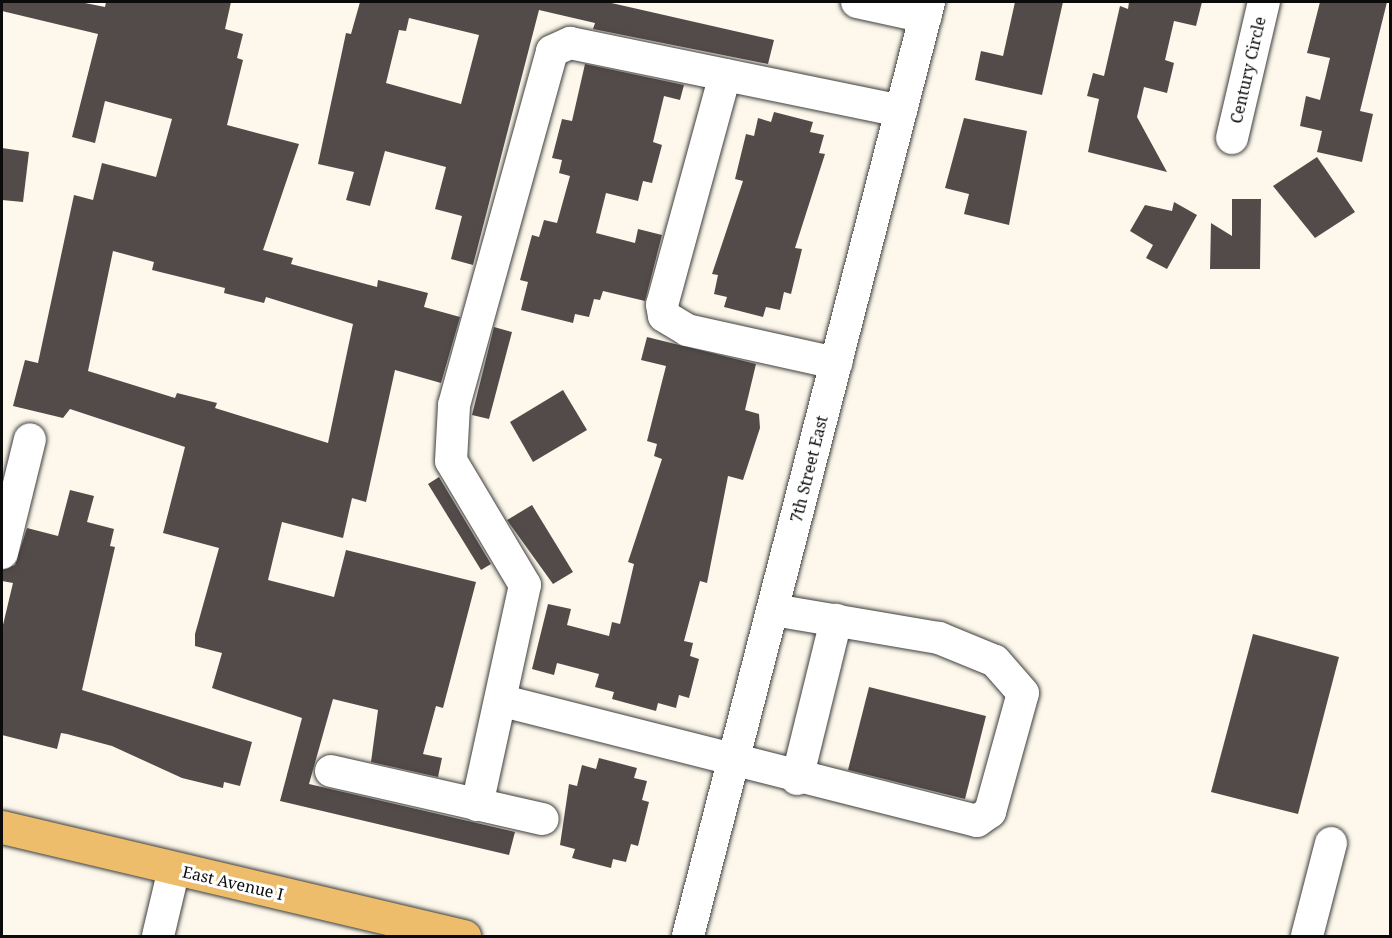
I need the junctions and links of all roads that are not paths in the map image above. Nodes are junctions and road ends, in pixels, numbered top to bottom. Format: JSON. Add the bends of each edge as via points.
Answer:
{"nodes":[{"id":1,"x":857,"y":2,"type":"edge"},
{"id":2,"x":1264,"y":2,"type":"edge"},
{"id":3,"x":928,"y":9,"type":"edge"},
{"id":4,"x":725,"y":75,"type":"junction"},
{"id":5,"x":902,"y":111,"type":"junction"},
{"id":6,"x":1232,"y":138,"type":"dead end"},
{"id":7,"x":836,"y":363,"type":"junction"},
{"id":8,"x":30,"y":439,"type":"dead end"},
{"id":9,"x":2,"y":554,"type":"edge"},
{"id":10,"x":772,"y":610,"type":"junction"},
{"id":11,"x":836,"y":621,"type":"junction"},
{"id":12,"x":503,"y":700,"type":"junction"},
{"id":13,"x":734,"y":758,"type":"junction"},
{"id":14,"x":331,"y":771,"type":"dead end"},
{"id":15,"x":797,"y":779,"type":"junction"},
{"id":16,"x":477,"y":805,"type":"junction"},
{"id":17,"x":543,"y":819,"type":"dead end"},
{"id":18,"x":2,"y":827,"type":"edge"},
{"id":19,"x":1331,"y":843,"type":"dead end"},
{"id":20,"x":174,"y":869,"type":"junction"},
{"id":21,"x":158,"y":936,"type":"edge"},
{"id":22,"x":464,"y":936,"type":"edge"},
{"id":23,"x":688,"y":936,"type":"edge"},
{"id":24,"x":1307,"y":936,"type":"edge"}],
"edges":[{"from":1,"to":3,"type":"street"},
{"from":2,"to":6,"type":"street","name":"Century Circle"},
{"from":3,"to":5,"type":"street","name":"7th Street East"},
{"from":4,"to":5,"type":"street"},
{"from":4,"to":7,"type":"street","via":[[662,305],[664,316],[687,330]]},
{"from":4,"to":12,"type":"street","via":[[570,43],[552,51],[454,405],[451,435],[451,461],[525,585]]},
{"from":5,"to":7,"type":"street","name":"7th Street East"},
{"from":7,"to":10,"type":"street","name":"7th Street East"},
{"from":8,"to":9,"type":"street"},
{"from":10,"to":11,"type":"street"},
{"from":10,"to":13,"type":"street","name":"7th Street East"},
{"from":11,"to":15,"type":"street"},
{"from":11,"to":15,"type":"street","via":[[939,638],[995,661],[1023,693],[990,812],[977,821]]},
{"from":12,"to":13,"type":"street"},
{"from":12,"to":16,"type":"street"},
{"from":13,"to":15,"type":"street"},
{"from":13,"to":23,"type":"street","name":"7th Street East"},
{"from":14,"to":16,"type":"street"},
{"from":16,"to":17,"type":"street"},
{"from":18,"to":20,"type":"main road","name":"East Avenue I"},
{"from":19,"to":24,"type":"street"},
{"from":20,"to":21,"type":"street"},
{"from":20,"to":22,"type":"main road","name":"East Avenue I"}]}
